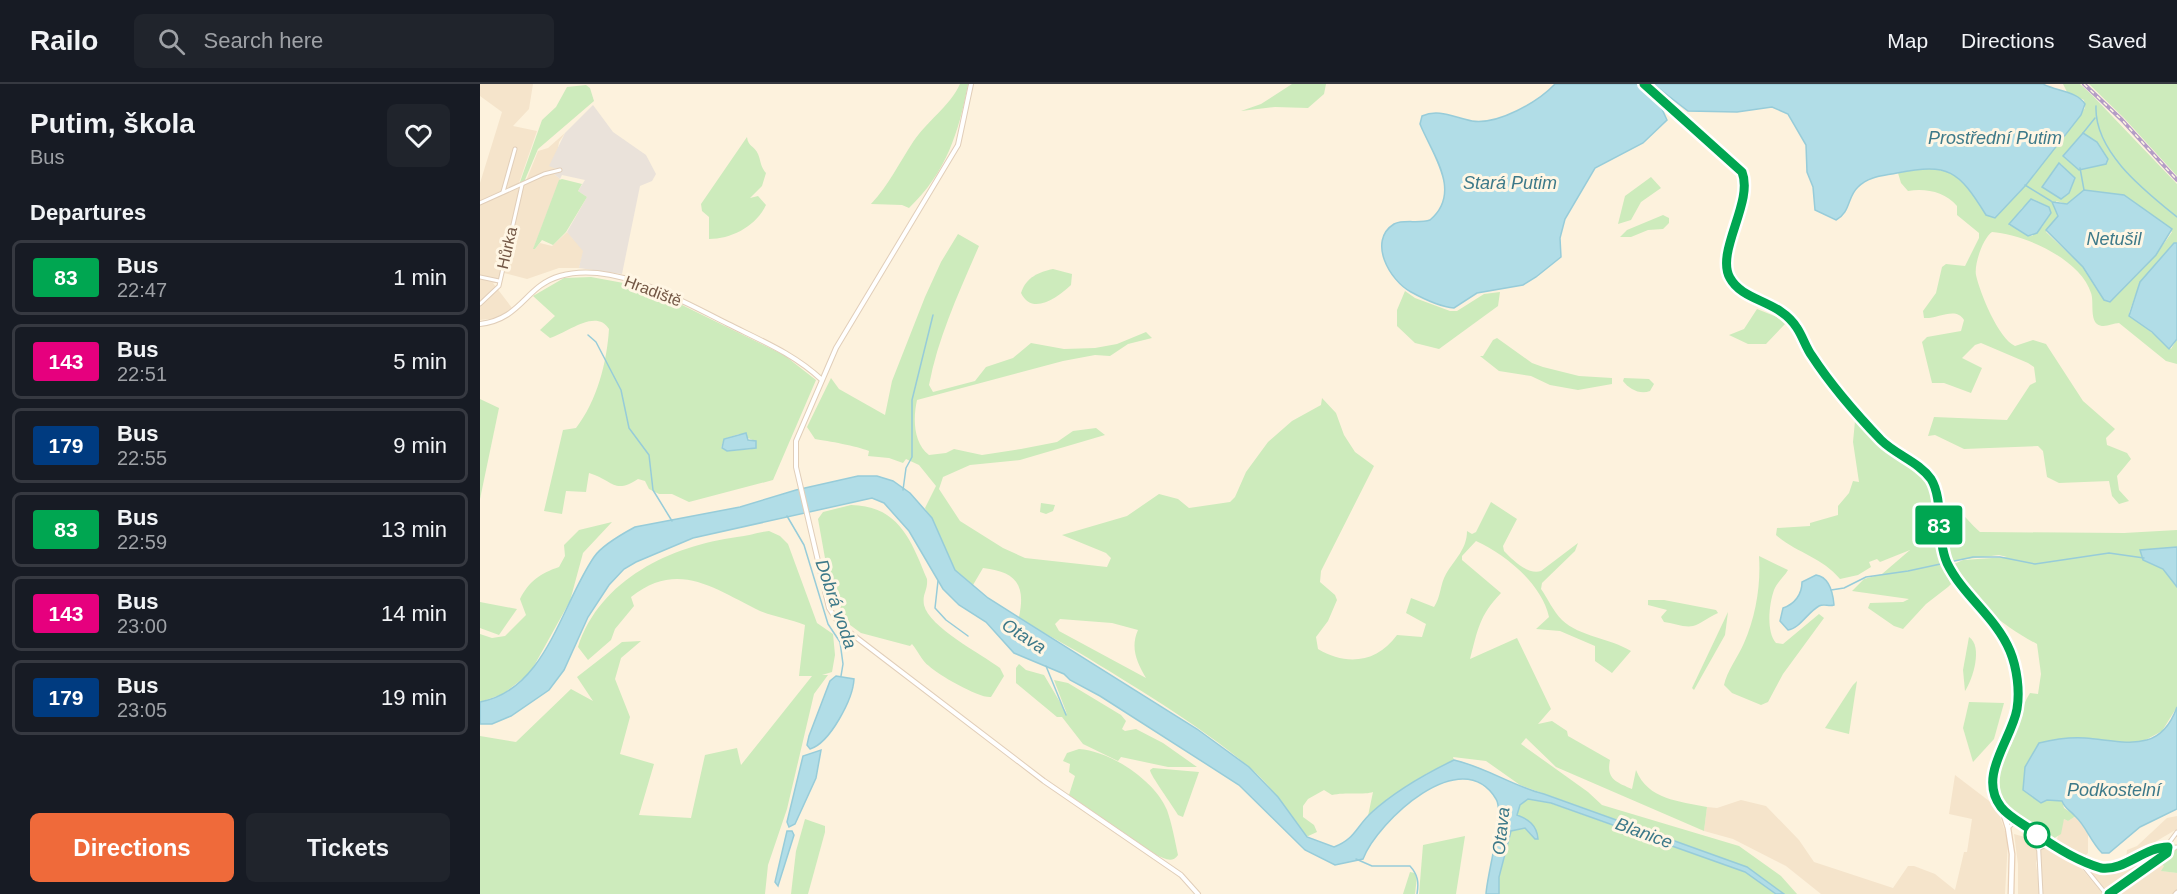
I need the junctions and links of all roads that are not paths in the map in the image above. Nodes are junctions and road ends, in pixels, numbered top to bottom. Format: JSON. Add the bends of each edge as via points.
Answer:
{"nodes":[{"id":1,"x":971,"y":84,"type":"edge"},
{"id":2,"x":1644,"y":84,"type":"edge"},
{"id":3,"x":515,"y":149,"type":"dead end"},
{"id":4,"x":560,"y":170,"type":"dead end"},
{"id":5,"x":522,"y":185,"type":"junction"},
{"id":6,"x":503,"y":192,"type":"junction"},
{"id":7,"x":480,"y":203,"type":"edge"},
{"id":8,"x":480,"y":277,"type":"edge"},
{"id":9,"x":499,"y":281,"type":"junction"},
{"id":10,"x":480,"y":304,"type":"edge"},
{"id":11,"x":480,"y":324,"type":"edge"},
{"id":12,"x":822,"y":380,"type":"junction"},
{"id":13,"x":2001,"y":807,"type":"junction"},
{"id":14,"x":2017,"y":820,"type":"junction"},
{"id":15,"x":2008,"y":828,"type":"junction"},
{"id":16,"x":2177,"y":832,"type":"edge"},
{"id":17,"x":2038,"y":836,"type":"junction"},
{"id":18,"x":2050,"y":843,"type":"junction"},
{"id":19,"x":2167,"y":847,"type":"junction"},
{"id":20,"x":2177,"y":847,"type":"edge"},
{"id":21,"x":2038,"y":849,"type":"junction"},
{"id":22,"x":2167,"y":853,"type":"junction"},
{"id":23,"x":2076,"y":857,"type":"junction"},
{"id":24,"x":1198,"y":894,"type":"edge"},
{"id":25,"x":2011,"y":894,"type":"edge"},
{"id":26,"x":2041,"y":894,"type":"edge"},
{"id":27,"x":2108,"y":894,"type":"edge"}],
"edges":[{"from":1,"to":12,"type":"street","via":[[958,145],[853,320]]},
{"from":2,"to":13,"type":"main road","via":[[1742,172],[1744,193],[1727,266],[1730,278],[1740,290],[1769,302],[1785,314],[1798,328],[1813,358],[1880,438],[1934,484],[1947,563],[1961,587],[1999,630],[2016,672],[2017,710],[1994,767],[1995,793]]},
{"from":3,"to":6,"type":"street"},
{"from":4,"to":5,"type":"street"},
{"from":5,"to":6,"type":"street"},
{"from":5,"to":9,"type":"street","name":"Hůrka"},
{"from":6,"to":7,"type":"street"},
{"from":8,"to":9,"type":"street"},
{"from":9,"to":10,"type":"street","name":"Hůrka","via":[[498,289]]},
{"from":11,"to":12,"type":"street","name":"Hradiště","via":[[504,319],[541,285],[560,276],[613,276],[659,290],[786,352]]},
{"from":12,"to":24,"type":"street","via":[[794,446],[829,608],[840,625],[1044,781],[1180,875]]},
{"from":13,"to":14,"type":"street"},
{"from":13,"to":15,"type":"main road"},
{"from":14,"to":15,"type":"street"},
{"from":14,"to":17,"type":"street"},
{"from":15,"to":25,"type":"main road","via":[[2013,854]]},
{"from":16,"to":19,"type":"street"},
{"from":17,"to":18,"type":"street"},
{"from":17,"to":21,"type":"street"},
{"from":18,"to":21,"type":"street"},
{"from":18,"to":23,"type":"street"},
{"from":19,"to":20,"type":"street"},
{"from":19,"to":22,"type":"street"},
{"from":19,"to":23,"type":"street","via":[[2108,868]]},
{"from":20,"to":22,"type":"street"},
{"from":21,"to":26,"type":"street"},
{"from":22,"to":27,"type":"street"},
{"from":23,"to":27,"type":"street"}]}
